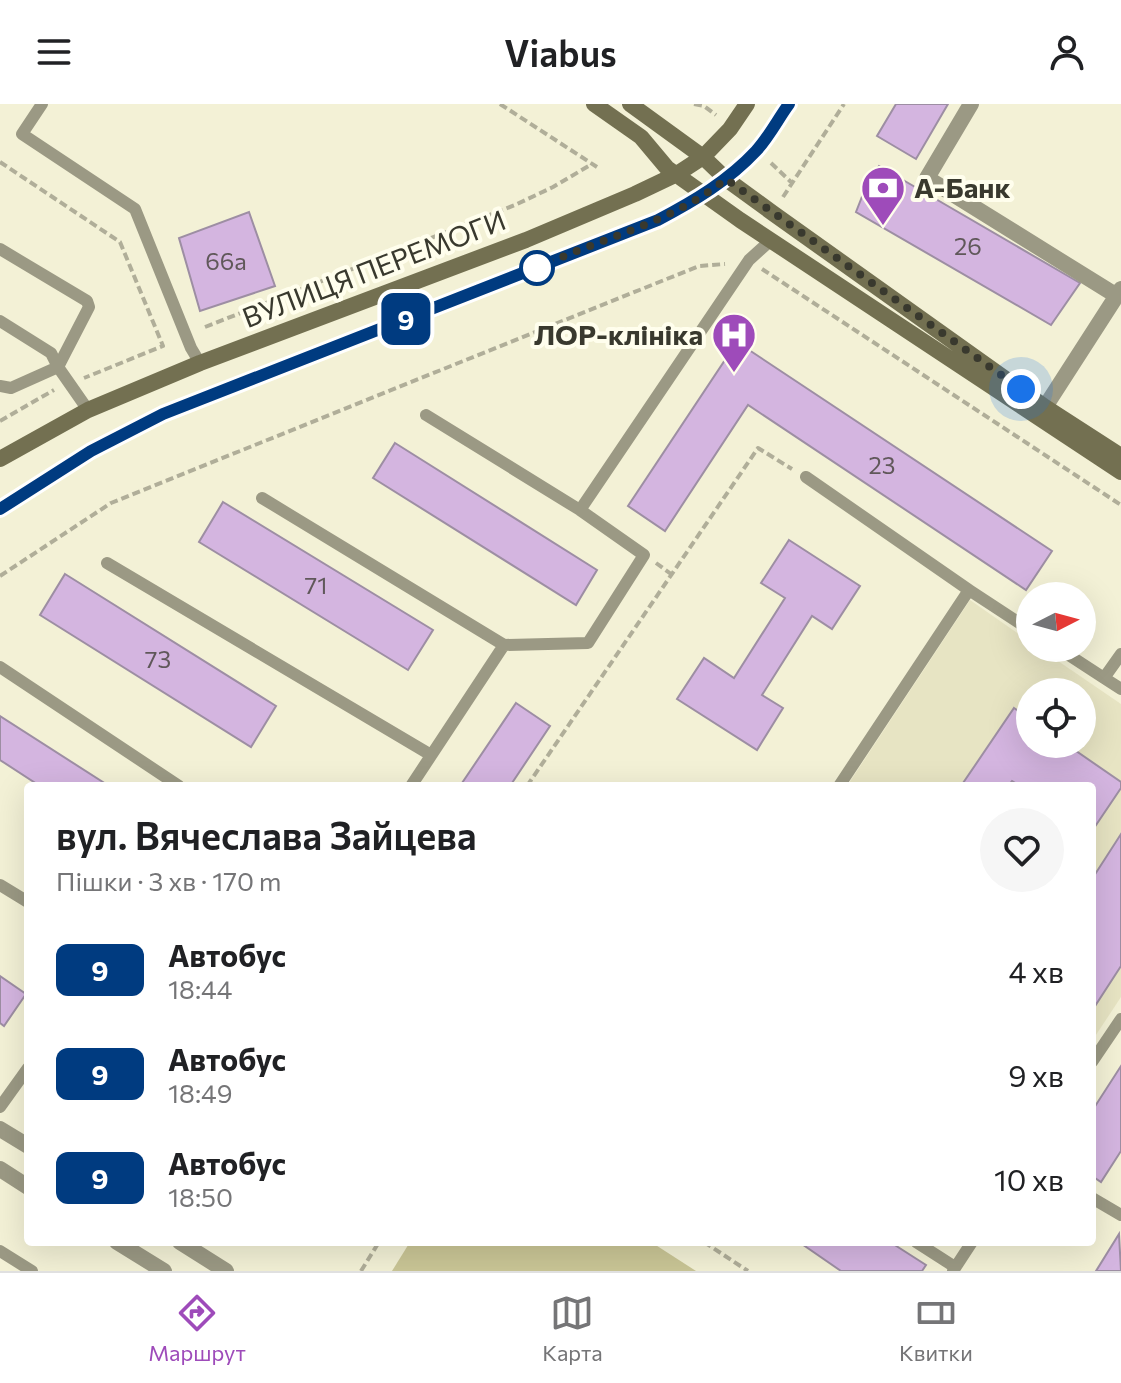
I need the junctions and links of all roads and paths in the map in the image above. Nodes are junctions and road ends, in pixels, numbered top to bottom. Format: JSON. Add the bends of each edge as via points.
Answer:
{"nodes":[{"id":1,"x":42,"y":104,"type":"edge"},
{"id":2,"x":500,"y":104,"type":"edge"},
{"id":3,"x":594,"y":104,"type":"edge"},
{"id":4,"x":630,"y":104,"type":"edge"},
{"id":5,"x":694,"y":104,"type":"edge"},
{"id":6,"x":705,"y":104,"type":"edge"},
{"id":7,"x":747,"y":104,"type":"edge"},
{"id":8,"x":789,"y":104,"type":"edge"},
{"id":9,"x":844,"y":104,"type":"edge"},
{"id":10,"x":971,"y":104,"type":"edge"},
{"id":11,"x":703,"y":157,"type":"junction"},
{"id":12,"x":0,"y":162,"type":"edge"},
{"id":13,"x":677,"y":174,"type":"junction"},
{"id":14,"x":726,"y":179,"type":"junction"},
{"id":15,"x":792,"y":183,"type":"dead end"},
{"id":16,"x":706,"y":195,"type":"junction"},
{"id":17,"x":770,"y":241,"type":"junction"},
{"id":18,"x":0,"y":249,"type":"edge"},
{"id":19,"x":749,"y":260,"type":"junction"},
{"id":20,"x":1119,"y":293,"type":"edge"},
{"id":21,"x":0,"y":321,"type":"edge"},
{"id":22,"x":205,"y":327,"type":"dead end"},
{"id":23,"x":200,"y":363,"type":"junction"},
{"id":24,"x":58,"y":367,"type":"junction"},
{"id":25,"x":69,"y":384,"type":"junction"},
{"id":26,"x":0,"y":386,"type":"edge"},
{"id":27,"x":1045,"y":407,"type":"junction"},
{"id":28,"x":88,"y":410,"type":"junction"},
{"id":29,"x":426,"y":415,"type":"dead end"},
{"id":30,"x":0,"y":421,"type":"edge"},
{"id":31,"x":1121,"y":456,"type":"edge"},
{"id":32,"x":0,"y":459,"type":"edge"},
{"id":33,"x":1121,"y":472,"type":"edge"},
{"id":34,"x":806,"y":477,"type":"joint"},
{"id":35,"x":262,"y":498,"type":"dead end"},
{"id":36,"x":1121,"y":505,"type":"edge"},
{"id":37,"x":0,"y":509,"type":"edge"},
{"id":38,"x":580,"y":510,"type":"junction"},
{"id":39,"x":107,"y":563,"type":"dead end"},
{"id":40,"x":0,"y":576,"type":"edge"},
{"id":41,"x":969,"y":590,"type":"junction"},
{"id":42,"x":1016,"y":621,"type":"edge"},
{"id":43,"x":504,"y":645,"type":"junction"},
{"id":44,"x":1121,"y":654,"type":"edge"},
{"id":45,"x":1079,"y":662,"type":"edge"},
{"id":46,"x":0,"y":667,"type":"edge"},
{"id":47,"x":1104,"y":678,"type":"junction"},
{"id":48,"x":1121,"y":689,"type":"edge"},
{"id":49,"x":431,"y":755,"type":"junction"},
{"id":50,"x":173,"y":782,"type":"edge"},
{"id":51,"x":414,"y":782,"type":"edge"},
{"id":52,"x":530,"y":782,"type":"edge"},
{"id":53,"x":842,"y":782,"type":"edge"},
{"id":54,"x":0,"y":885,"type":"edge"},
{"id":55,"x":24,"y":900,"type":"edge"},
{"id":56,"x":1121,"y":1019,"type":"edge"},
{"id":57,"x":1096,"y":1056,"type":"edge"},
{"id":58,"x":24,"y":1074,"type":"edge"},
{"id":59,"x":0,"y":1107,"type":"edge"},
{"id":60,"x":0,"y":1129,"type":"edge"},
{"id":61,"x":24,"y":1144,"type":"edge"},
{"id":62,"x":0,"y":1169,"type":"edge"},
{"id":63,"x":24,"y":1184,"type":"edge"},
{"id":64,"x":1096,"y":1200,"type":"edge"},
{"id":65,"x":1121,"y":1215,"type":"edge"},
{"id":66,"x":123,"y":1246,"type":"edge"},
{"id":67,"x":186,"y":1246,"type":"edge"},
{"id":68,"x":377,"y":1246,"type":"edge"},
{"id":69,"x":710,"y":1246,"type":"edge"},
{"id":70,"x":922,"y":1246,"type":"edge"},
{"id":71,"x":969,"y":1246,"type":"edge"},
{"id":72,"x":0,"y":1251,"type":"edge"},
{"id":73,"x":954,"y":1269,"type":"edge"},
{"id":74,"x":32,"y":1271,"type":"edge"},
{"id":75,"x":164,"y":1271,"type":"edge"},
{"id":76,"x":226,"y":1271,"type":"edge"},
{"id":77,"x":361,"y":1271,"type":"edge"},
{"id":78,"x":748,"y":1271,"type":"edge"}],
"edges":[{"from":1,"to":23,"type":"lane","via":[[22,134],[135,209]]},
{"from":2,"to":22,"type":"path","via":[[594,166],[515,205]]},
{"from":3,"to":13,"type":"main road","via":[[641,137]]},
{"from":4,"to":11,"type":"main road"},
{"from":5,"to":6,"type":"path"},
{"from":7,"to":11,"type":"main road","name":"ВУЛИЦЯ ПЕРЕМОГИ"},
{"from":8,"to":14,"type":"main road","name":"ВУЛИЦЯ ПЕРЕМОГИ","via":[[757,149]]},
{"from":9,"to":15,"type":"path"},
{"from":10,"to":20,"type":"street","via":[[927,178]]},
{"from":11,"to":13,"type":"main road","name":"ВУЛИЦЯ ПЕРЕМОГИ"},
{"from":11,"to":14,"type":"main road"},
{"from":12,"to":25,"type":"path","via":[[120,242],[163,346]]},
{"from":13,"to":16,"type":"main road"},
{"from":13,"to":23,"type":"main road","name":"ВУЛИЦЯ ПЕРЕМОГИ","via":[[526,240]]},
{"from":14,"to":16,"type":"main road","name":"ВУЛИЦЯ ПЕРЕМОГИ"},
{"from":14,"to":27,"type":"main road"},
{"from":16,"to":17,"type":"main road"},
{"from":16,"to":37,"type":"main road","name":"ВУЛИЦЯ ПЕРЕМОГИ","via":[[658,220],[163,414],[91,451]]},
{"from":17,"to":19,"type":"lane"},
{"from":17,"to":33,"type":"main road"},
{"from":18,"to":24,"type":"lane","via":[[87,301],[89,307]]},
{"from":19,"to":36,"type":"path"},
{"from":19,"to":38,"type":"lane"},
{"from":19,"to":40,"type":"path","via":[[699,266],[111,503]]},
{"from":20,"to":27,"type":"street"},
{"from":21,"to":24,"type":"lane","via":[[51,353]]},
{"from":23,"to":28,"type":"main road","name":"ВУЛИЦЯ ПЕРЕМОГИ"},
{"from":24,"to":25,"type":"lane"},
{"from":24,"to":26,"type":"lane","via":[[11,388]]},
{"from":25,"to":28,"type":"lane"},
{"from":25,"to":30,"type":"path"},
{"from":27,"to":31,"type":"main road"},
{"from":28,"to":32,"type":"main road","name":"ВУЛИЦЯ ПЕРЕМОГИ"},
{"from":29,"to":38,"type":"lane"},
{"from":34,"to":41,"type":"lane"},
{"from":34,"to":52,"type":"path","via":[[758,448]]},
{"from":35,"to":43,"type":"lane"},
{"from":38,"to":43,"type":"lane","via":[[644,555],[588,643]]},
{"from":39,"to":49,"type":"lane"},
{"from":41,"to":42,"type":"lane"},
{"from":41,"to":53,"type":"lane"},
{"from":43,"to":49,"type":"lane"},
{"from":44,"to":47,"type":"lane"},
{"from":45,"to":47,"type":"lane"},
{"from":46,"to":50,"type":"lane"},
{"from":47,"to":48,"type":"lane"},
{"from":49,"to":51,"type":"lane"},
{"from":54,"to":55,"type":"lane"},
{"from":56,"to":57,"type":"lane"},
{"from":58,"to":59,"type":"lane"},
{"from":60,"to":61,"type":"street"},
{"from":62,"to":63,"type":"street"},
{"from":64,"to":65,"type":"lane"},
{"from":66,"to":75,"type":"street"},
{"from":67,"to":76,"type":"street"},
{"from":68,"to":77,"type":"path"},
{"from":69,"to":78,"type":"path"},
{"from":70,"to":73,"type":"lane"},
{"from":71,"to":73,"type":"lane"},
{"from":72,"to":74,"type":"lane"}]}
